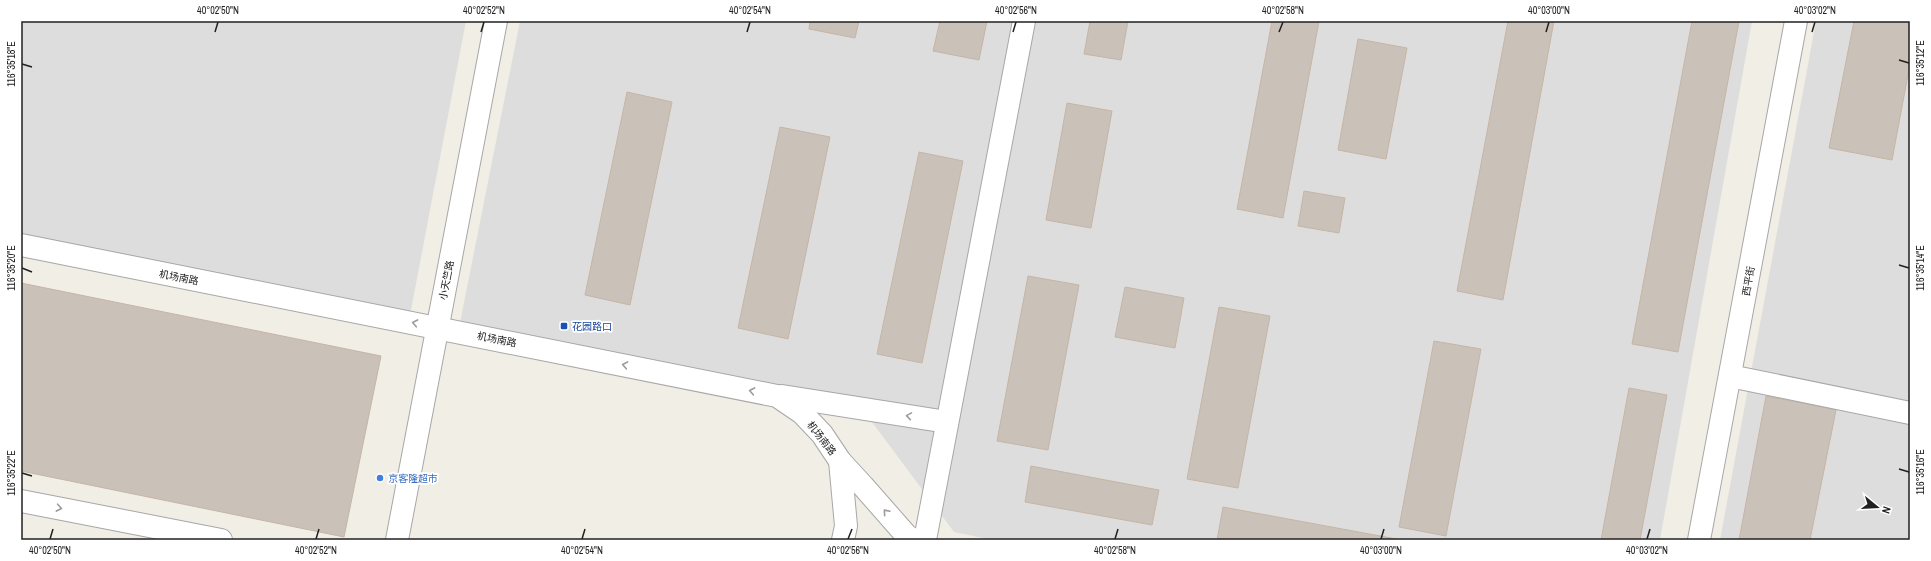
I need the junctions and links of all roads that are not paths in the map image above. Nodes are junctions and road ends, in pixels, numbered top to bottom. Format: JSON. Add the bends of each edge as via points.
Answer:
{"nodes":[{"id":1,"x":496,"y":21,"type":"edge"},
{"id":2,"x":1024,"y":21,"type":"edge"},
{"id":3,"x":1796,"y":21,"type":"edge"},
{"id":4,"x":21,"y":246,"type":"edge"},
{"id":5,"x":437,"y":327,"type":"junction"},
{"id":6,"x":1730,"y":376,"type":"junction"},
{"id":7,"x":777,"y":396,"type":"junction"},
{"id":8,"x":1910,"y":413,"type":"edge"},
{"id":9,"x":947,"y":422,"type":"junction"},
{"id":10,"x":840,"y":461,"type":"junction"},
{"id":11,"x":21,"y":501,"type":"edge"},
{"id":12,"x":221,"y":540,"type":"edge"},
{"id":13,"x":397,"y":540,"type":"edge"},
{"id":14,"x":843,"y":540,"type":"edge"},
{"id":15,"x":913,"y":540,"type":"edge"},
{"id":16,"x":925,"y":540,"type":"edge"},
{"id":17,"x":1699,"y":540,"type":"edge"}],
"edges":[{"from":1,"to":5,"type":"street","name":"小天竺路"},
{"from":2,"to":9,"type":"street"},
{"from":3,"to":6,"type":"street","name":"西平街"},
{"from":5,"to":4,"type":"street","name":"机场南路","one_way":true},
{"from":7,"to":5,"type":"street","name":"机场南路","one_way":true},
{"from":5,"to":13,"type":"street","name":"小天竺路"},
{"from":6,"to":8,"type":"street"},
{"from":6,"to":17,"type":"street","name":"西平街"},
{"from":9,"to":7,"type":"street","one_way":true},
{"from":7,"to":10,"type":"street","name":"机场南路","via":[[802,413],[822,434]]},
{"from":9,"to":16,"type":"street"},
{"from":10,"to":14,"type":"street","via":[[846,526]]},
{"from":15,"to":10,"type":"street","name":"机场南路","one_way":true},
{"from":11,"to":12,"type":"street","one_way":true}]}
